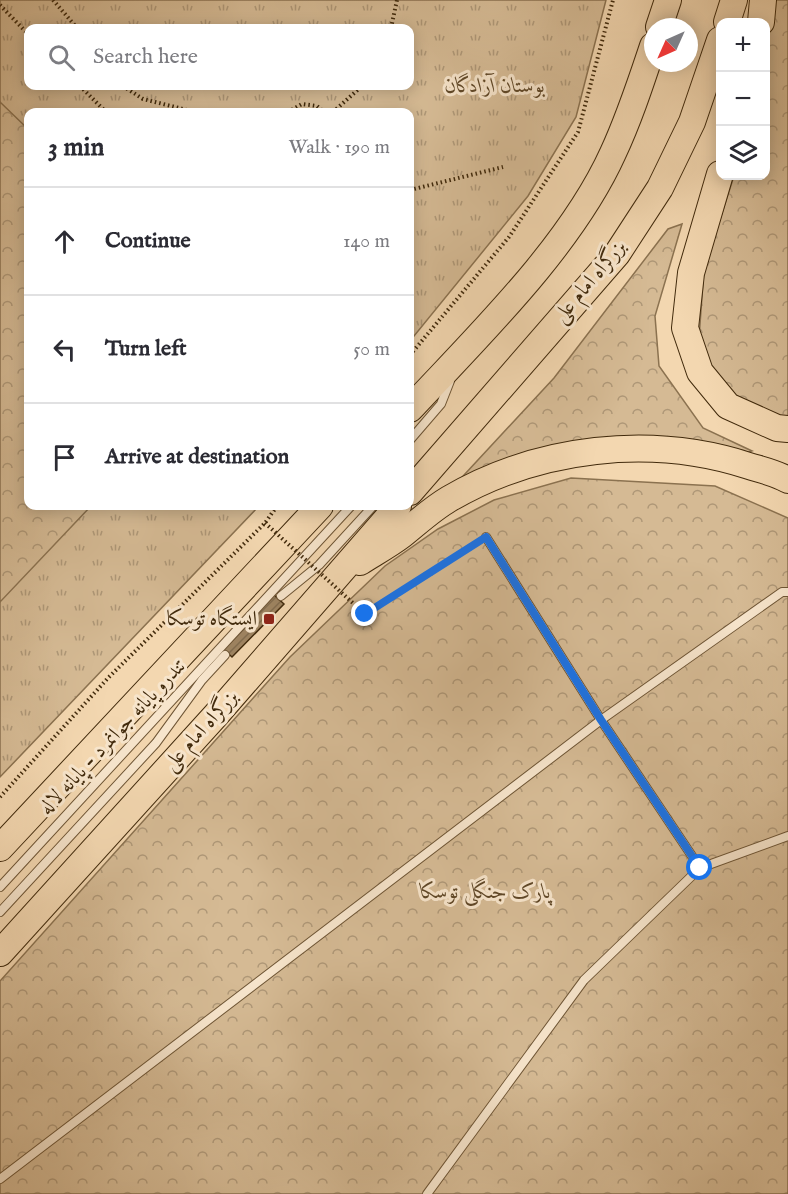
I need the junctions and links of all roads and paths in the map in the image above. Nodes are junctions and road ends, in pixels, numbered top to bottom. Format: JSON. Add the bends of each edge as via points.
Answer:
{"nodes":[{"id":1,"x":53,"y":0,"type":"edge"},
{"id":2,"x":397,"y":0,"type":"edge"},
{"id":3,"x":613,"y":0,"type":"edge"},
{"id":4,"x":668,"y":0,"type":"edge"},
{"id":5,"x":734,"y":0,"type":"edge"},
{"id":6,"x":763,"y":0,"type":"edge"},
{"id":7,"x":0,"y":5,"type":"edge"},
{"id":8,"x":662,"y":18,"type":"edge"},
{"id":9,"x":728,"y":18,"type":"edge"},
{"id":10,"x":761,"y":18,"type":"edge"},
{"id":11,"x":74,"y":24,"type":"edge"},
{"id":12,"x":392,"y":24,"type":"edge"},
{"id":13,"x":24,"y":30,"type":"edge"},
{"id":14,"x":716,"y":51,"type":"edge"},
{"id":15,"x":644,"y":70,"type":"edge"},
{"id":16,"x":84,"y":90,"type":"edge"},
{"id":17,"x":129,"y":90,"type":"edge"},
{"id":18,"x":358,"y":90,"type":"edge"},
{"id":19,"x":102,"y":108,"type":"edge"},
{"id":20,"x":179,"y":108,"type":"edge"},
{"id":21,"x":293,"y":108,"type":"edge"},
{"id":22,"x":317,"y":108,"type":"edge"},
{"id":23,"x":337,"y":108,"type":"edge"},
{"id":24,"x":503,"y":167,"type":"dead end"},
{"id":25,"x":718,"y":180,"type":"edge"},
{"id":26,"x":414,"y":189,"type":"edge"},
{"id":27,"x":414,"y":350,"type":"edge"},
{"id":28,"x":458,"y":357,"type":"junction"},
{"id":29,"x":414,"y":405,"type":"edge"},
{"id":30,"x":788,"y":429,"type":"edge"},
{"id":31,"x":414,"y":435,"type":"edge"},
{"id":32,"x":788,"y":480,"type":"edge"},
{"id":33,"x":414,"y":485,"type":"edge"},
{"id":34,"x":275,"y":510,"type":"edge"},
{"id":35,"x":316,"y":510,"type":"edge"},
{"id":36,"x":347,"y":510,"type":"edge"},
{"id":37,"x":369,"y":510,"type":"edge"},
{"id":38,"x":394,"y":510,"type":"edge"},
{"id":39,"x":265,"y":523,"type":"junction"},
{"id":40,"x":486,"y":537,"type":"joint"},
{"id":41,"x":334,"y":579,"type":"junction"},
{"id":42,"x":788,"y":592,"type":"edge"},
{"id":43,"x":281,"y":596,"type":"dead end"},
{"id":44,"x":225,"y":655,"type":"dead end"},
{"id":45,"x":601,"y":720,"type":"junction"},
{"id":46,"x":0,"y":797,"type":"edge"},
{"id":47,"x":788,"y":836,"type":"edge"},
{"id":48,"x":0,"y":848,"type":"edge"},
{"id":49,"x":700,"y":868,"type":"junction"},
{"id":50,"x":0,"y":888,"type":"edge"},
{"id":51,"x":0,"y":912,"type":"edge"},
{"id":52,"x":0,"y":953,"type":"edge"},
{"id":53,"x":0,"y":1179,"type":"edge"},
{"id":54,"x":427,"y":1194,"type":"edge"}],
"edges":[{"from":1,"to":11,"type":"path"},
{"from":2,"to":12,"type":"path"},
{"from":3,"to":27,"type":"path","via":[[578,132],[509,237]]},
{"from":4,"to":8,"type":"highway"},
{"from":5,"to":9,"type":"highway"},
{"from":6,"to":10,"type":"highway"},
{"from":7,"to":13,"type":"path"},
{"from":14,"to":33,"type":"highway","name":"بزرگراه امام علی","via":[[688,131],[660,188],[617,254],[426,464]]},
{"from":15,"to":28,"type":"highway","via":[[613,154],[584,204],[554,247]]},
{"from":16,"to":19,"type":"path"},
{"from":17,"to":20,"type":"path","via":[[143,99]]},
{"from":18,"to":23,"type":"path"},
{"from":21,"to":22,"type":"path","via":[[310,104]]},
{"from":24,"to":26,"type":"path"},
{"from":25,"to":30,"type":"highway","via":[[691,273],[685,328],[700,372],[728,406],[777,428]]},
{"from":28,"to":29,"type":"highway"},
{"from":28,"to":31,"type":"lane","via":[[441,404]]},
{"from":32,"to":41,"type":"highway","via":[[735,461],[687,450],[637,448],[538,461],[494,476],[448,500]]},
{"from":34,"to":39,"type":"path"},
{"from":35,"to":48,"type":"highway"},
{"from":36,"to":50,"type":"lane","name":"تندرو پایانه جوانمرد - پایانه لاله"},
{"from":37,"to":43,"type":"lane","via":[[319,565]]},
{"from":38,"to":41,"type":"highway","name":"بزرگراه امام علی"},
{"from":39,"to":40,"type":"path","bridge":true,"via":[[365,614]]},
{"from":39,"to":46,"type":"path","via":[[108,678]]},
{"from":40,"to":45,"type":"lane"},
{"from":41,"to":52,"type":"highway","name":"بزرگراه امام علی"},
{"from":42,"to":45,"type":"lane","via":[[782,592]]},
{"from":44,"to":51,"type":"lane","via":[[156,743]]},
{"from":45,"to":49,"type":"lane"},
{"from":45,"to":53,"type":"lane"},
{"from":47,"to":49,"type":"lane"},
{"from":49,"to":54,"type":"lane","via":[[584,980]]}]}
